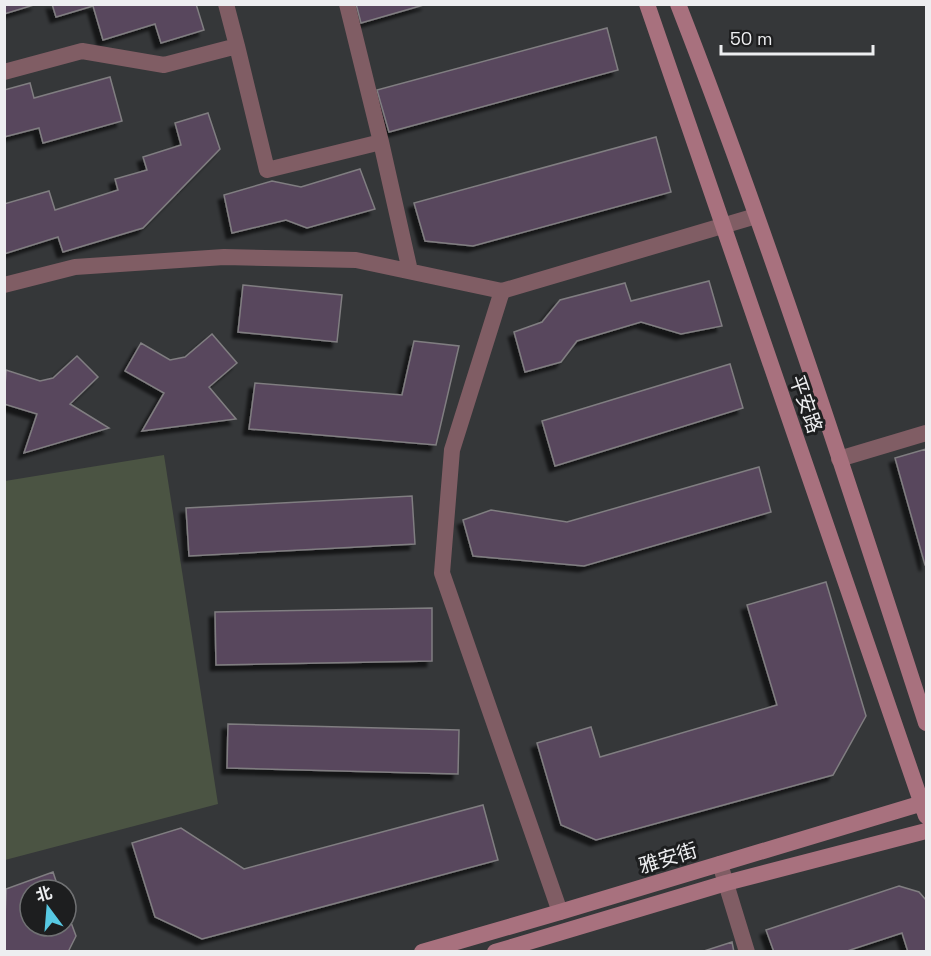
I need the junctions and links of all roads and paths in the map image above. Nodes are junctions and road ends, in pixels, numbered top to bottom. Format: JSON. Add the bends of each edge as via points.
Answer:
{"nodes":[{"id":1,"x":226,"y":4,"type":"edge"},
{"id":2,"x":347,"y":4,"type":"edge"},
{"id":3,"x":647,"y":4,"type":"edge"},
{"id":4,"x":678,"y":4,"type":"edge"},
{"id":5,"x":237,"y":46,"type":"junction"},
{"id":6,"x":4,"y":72,"type":"edge"},
{"id":7,"x":381,"y":142,"type":"junction"},
{"id":8,"x":756,"y":216,"type":"junction"},
{"id":9,"x":722,"y":226,"type":"junction"},
{"id":10,"x":410,"y":271,"type":"junction"},
{"id":11,"x":4,"y":285,"type":"edge"},
{"id":12,"x":502,"y":291,"type":"junction"},
{"id":13,"x":927,"y":433,"type":"edge"},
{"id":14,"x":839,"y":459,"type":"junction"},
{"id":15,"x":927,"y":723,"type":"edge"},
{"id":16,"x":925,"y":807,"type":"edge"},
{"id":17,"x":927,"y":831,"type":"edge"},
{"id":18,"x":720,"y":864,"type":"junction"},
{"id":19,"x":726,"y":883,"type":"junction"},
{"id":20,"x":560,"y":912,"type":"junction"},
{"id":21,"x":422,"y":951,"type":"edge"},
{"id":22,"x":495,"y":951,"type":"edge"},
{"id":23,"x":747,"y":951,"type":"edge"}],
"edges":[{"from":1,"to":5,"type":"street"},
{"from":2,"to":7,"type":"street"},
{"from":3,"to":9,"type":"main road","name":"平安路"},
{"from":4,"to":8,"type":"main road","name":"平安路"},
{"from":5,"to":6,"type":"street","via":[[164,65],[82,51]]},
{"from":5,"to":7,"type":"street","via":[[267,170]]},
{"from":7,"to":10,"type":"street"},
{"from":8,"to":9,"type":"street"},
{"from":8,"to":14,"type":"main road","name":"平安路"},
{"from":9,"to":12,"type":"street"},
{"from":9,"to":16,"type":"main road","name":"平安路"},
{"from":10,"to":11,"type":"street","via":[[356,260],[224,257],[75,267]]},
{"from":10,"to":12,"type":"street"},
{"from":12,"to":20,"type":"street","via":[[452,450],[442,573]]},
{"from":13,"to":14,"type":"street"},
{"from":14,"to":15,"type":"main road","name":"平安路"},
{"from":16,"to":18,"type":"main road","name":"雅安街"},
{"from":17,"to":19,"type":"main road","name":"雅安街"},
{"from":18,"to":19,"type":"street"},
{"from":18,"to":20,"type":"main road","name":"雅安街"},
{"from":19,"to":22,"type":"main road","name":"雅安街"},
{"from":19,"to":23,"type":"street"},
{"from":20,"to":21,"type":"main road","name":"雅安街"}]}
